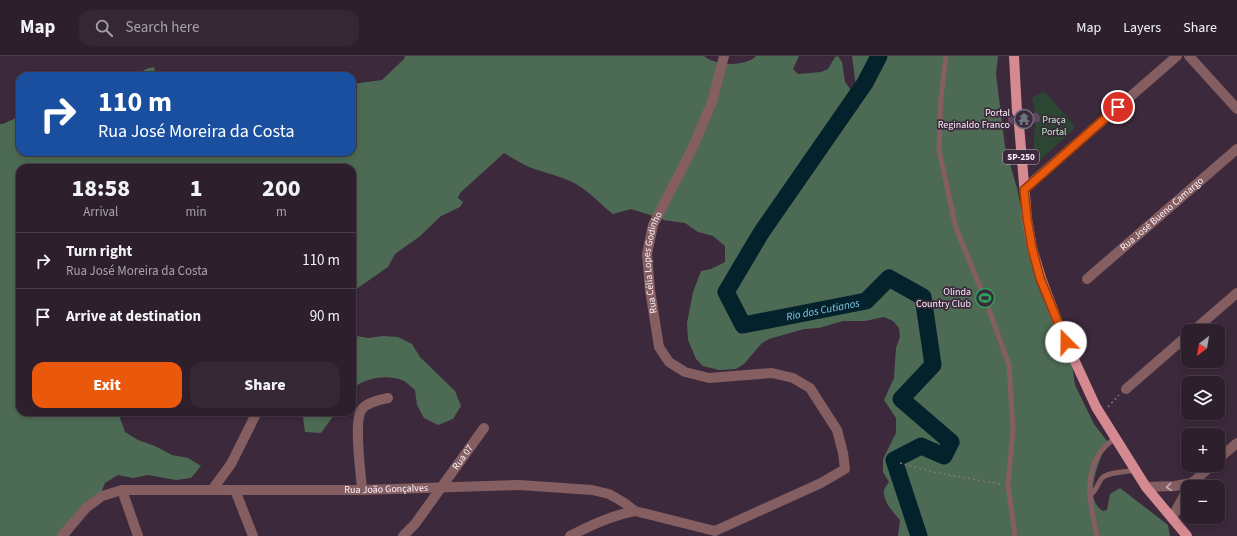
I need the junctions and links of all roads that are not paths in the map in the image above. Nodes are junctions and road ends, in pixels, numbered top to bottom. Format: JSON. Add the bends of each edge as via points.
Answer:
{"nodes":[{"id":1,"x":724,"y":56,"type":"edge"},
{"id":2,"x":946,"y":56,"type":"edge"},
{"id":3,"x":1014,"y":56,"type":"edge"},
{"id":4,"x":1177,"y":56,"type":"edge"},
{"id":5,"x":1189,"y":56,"type":"edge"},
{"id":6,"x":1237,"y":109,"type":"edge"},
{"id":7,"x":1018,"y":112,"type":"dead end"},
{"id":8,"x":1019,"y":125,"type":"dead end"},
{"id":9,"x":1237,"y":149,"type":"edge"},
{"id":10,"x":1024,"y":190,"type":"junction"},
{"id":11,"x":1087,"y":279,"type":"dead end"},
{"id":12,"x":1237,"y":293,"type":"edge"},
{"id":13,"x":1201,"y":324,"type":"edge"},
{"id":14,"x":1181,"y":341,"type":"edge"},
{"id":15,"x":1126,"y":389,"type":"road end"},
{"id":16,"x":388,"y":398,"type":"dead end"},
{"id":17,"x":255,"y":416,"type":"edge"},
{"id":18,"x":484,"y":428,"type":"dead end"},
{"id":19,"x":1116,"y":438,"type":"junction"},
{"id":20,"x":1237,"y":443,"type":"edge"},
{"id":21,"x":1225,"y":453,"type":"edge"},
{"id":22,"x":1136,"y":470,"type":"junction"},
{"id":23,"x":1204,"y":472,"type":"edge"},
{"id":24,"x":1196,"y":480,"type":"edge"},
{"id":25,"x":1181,"y":486,"type":"edge"},
{"id":26,"x":442,"y":487,"type":"junction"},
{"id":27,"x":1146,"y":487,"type":"junction"},
{"id":28,"x":122,"y":490,"type":"junction"},
{"id":29,"x":212,"y":490,"type":"junction"},
{"id":30,"x":235,"y":490,"type":"junction"},
{"id":31,"x":362,"y":490,"type":"junction"},
{"id":32,"x":1089,"y":496,"type":"junction"},
{"id":33,"x":1181,"y":501,"type":"edge"},
{"id":34,"x":635,"y":511,"type":"junction"},
{"id":35,"x":1172,"y":518,"type":"junction"},
{"id":36,"x":716,"y":533,"type":"edge"},
{"id":37,"x":62,"y":536,"type":"edge"},
{"id":38,"x":138,"y":536,"type":"edge"},
{"id":39,"x":253,"y":536,"type":"edge"},
{"id":40,"x":403,"y":536,"type":"edge"},
{"id":41,"x":570,"y":536,"type":"edge"},
{"id":42,"x":1015,"y":536,"type":"edge"},
{"id":43,"x":1097,"y":536,"type":"edge"},
{"id":44,"x":1187,"y":536,"type":"edge"}],
"edges":[{"from":1,"to":36,"type":"street","name":"Rua Célia Lopes Godinho","via":[[712,102],[693,148],[653,225],[647,254],[659,347],[669,362],[685,372],[709,378],[772,373],[793,378],[810,388],[836,430],[844,453],[845,469]]},
{"from":2,"to":42,"type":"lane","via":[[939,150],[956,228],[1009,365],[1013,430],[1008,485]]},
{"from":3,"to":7,"type":"main road"},
{"from":4,"to":10,"type":"street"},
{"from":5,"to":6,"type":"street"},
{"from":8,"to":10,"type":"main road","number":"SP-250"},
{"from":9,"to":11,"type":"street","name":"Rua José Bueno Camargo"},
{"from":10,"to":19,"type":"main road","number":"SP-250","via":[[1032,248],[1040,278],[1076,366],[1096,407]]},
{"from":12,"to":13,"type":"street"},
{"from":14,"to":15,"type":"street"},
{"from":16,"to":31,"type":"street","via":[[369,403],[362,409],[358,418]]},
{"from":17,"to":29,"type":"street","via":[[231,464]]},
{"from":18,"to":26,"type":"street","name":"Rua 07"},
{"from":19,"to":22,"type":"main road","number":"SP-250"},
{"from":19,"to":32,"type":"lane","via":[[1104,446],[1097,456],[1091,474]]},
{"from":20,"to":21,"type":"street"},
{"from":22,"to":27,"type":"main road","number":"SP-250"},
{"from":22,"to":32,"type":"lane","via":[[1108,474]]},
{"from":23,"to":24,"type":"street"},
{"from":25,"to":27,"type":"street","one_way":true},
{"from":26,"to":31,"type":"street","name":"Rua João Gonçalves"},
{"from":26,"to":34,"type":"street","name":"Rua João Gonçalves","via":[[520,485],[592,490],[608,494]]},
{"from":26,"to":40,"type":"street","name":"Rua 07"},
{"from":27,"to":35,"type":"main road","number":"SP-250"},
{"from":28,"to":29,"type":"street","name":"Rua João Gonçalves"},
{"from":28,"to":37,"type":"street","name":"Rua João Gonçalves","via":[[102,496],[86,508]]},
{"from":28,"to":38,"type":"street"},
{"from":29,"to":30,"type":"street","name":"Rua João Gonçalves"},
{"from":30,"to":31,"type":"street","name":"Rua João Gonçalves"},
{"from":30,"to":39,"type":"street"},
{"from":32,"to":43,"type":"lane"},
{"from":33,"to":35,"type":"street"},
{"from":34,"to":36,"type":"street","name":"Rua João Gonçalves"},
{"from":34,"to":41,"type":"street","via":[[591,525]]},
{"from":35,"to":44,"type":"main road","number":"SP-250"}]}
